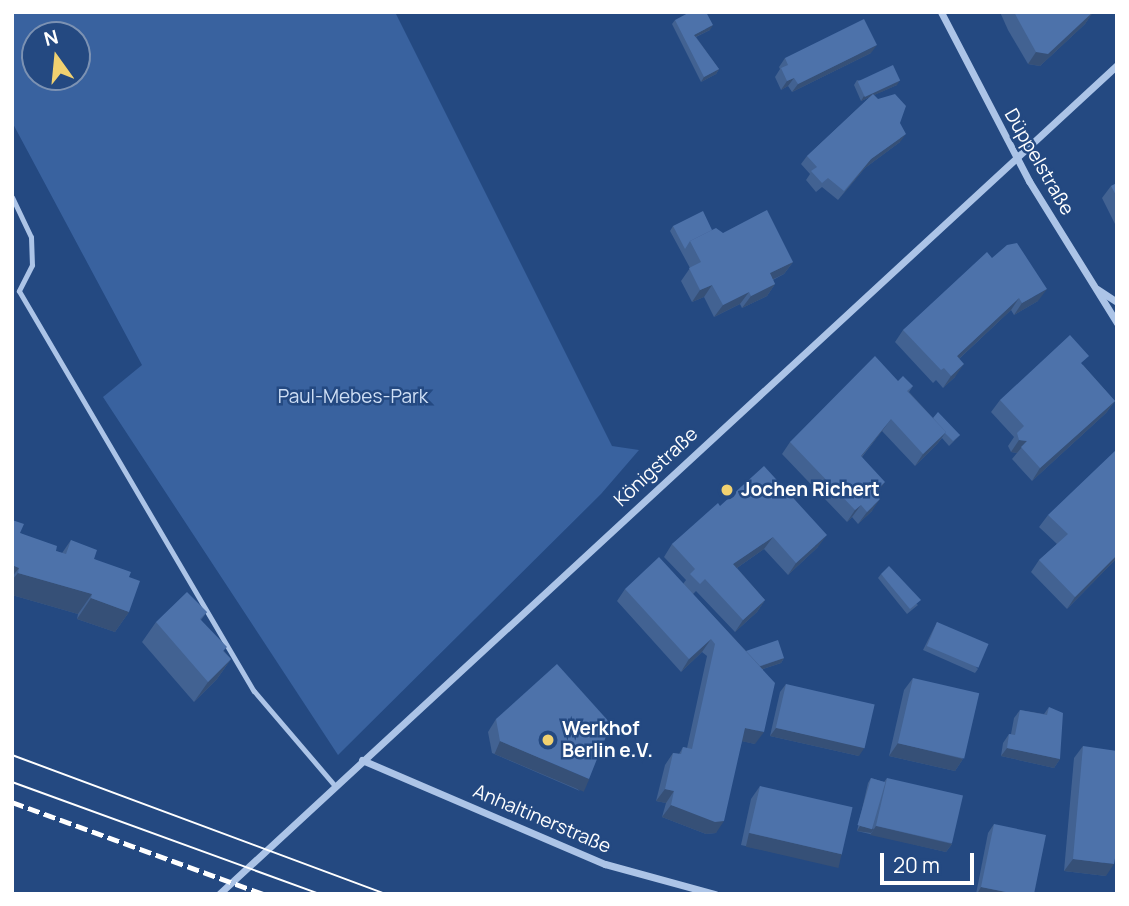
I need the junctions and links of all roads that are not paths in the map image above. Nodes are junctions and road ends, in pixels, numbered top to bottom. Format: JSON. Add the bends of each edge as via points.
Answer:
{"nodes":[{"id":1,"x":942,"y":12,"type":"edge"},
{"id":2,"x":1117,"y":65,"type":"edge"},
{"id":3,"x":1016,"y":157,"type":"junction"},
{"id":4,"x":12,"y":197,"type":"edge"},
{"id":5,"x":1094,"y":287,"type":"junction"},
{"id":6,"x":1117,"y":302,"type":"edge"},
{"id":7,"x":1117,"y":323,"type":"edge"},
{"id":8,"x":362,"y":760,"type":"junction"},
{"id":9,"x":335,"y":786,"type":"junction"},
{"id":10,"x":219,"y":894,"type":"edge"},
{"id":11,"x":715,"y":894,"type":"edge"}],
"edges":[{"from":1,"to":3,"type":"street","name":"Düppelstraße"},
{"from":2,"to":3,"type":"street","name":"Königstraße"},
{"from":3,"to":5,"type":"street","name":"Düppelstraße"},
{"from":3,"to":8,"type":"street","name":"Königstraße"},
{"from":4,"to":9,"type":"lane","via":[[31,237],[32,265],[19,291],[254,691]]},
{"from":5,"to":6,"type":"street"},
{"from":5,"to":7,"type":"street","name":"Düppelstraße"},
{"from":8,"to":9,"type":"street","name":"Königstraße"},
{"from":8,"to":11,"type":"street","name":"Anhaltinerstraße","via":[[606,864]]},
{"from":9,"to":10,"type":"street","name":"Königstraße"}]}
